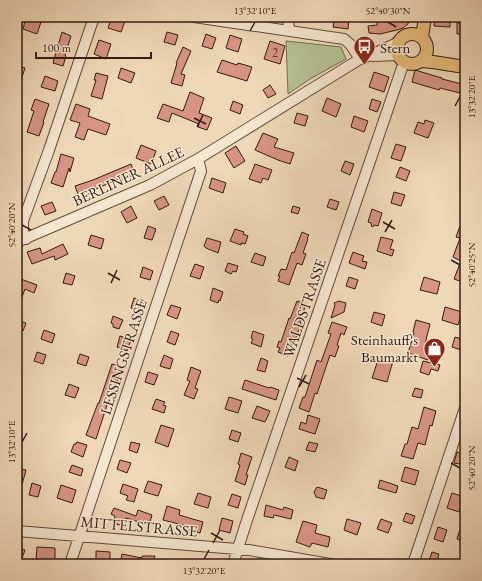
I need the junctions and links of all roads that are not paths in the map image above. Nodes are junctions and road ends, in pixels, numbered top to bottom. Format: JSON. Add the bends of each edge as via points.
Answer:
{"nodes":[{"id":1,"x":94,"y":17,"type":"edge"},
{"id":2,"x":194,"y":17,"type":"edge"},
{"id":3,"x":288,"y":17,"type":"edge"},
{"id":4,"x":420,"y":17,"type":"edge"},
{"id":5,"x":425,"y":17,"type":"edge"},
{"id":6,"x":289,"y":31,"type":"junction"},
{"id":7,"x":410,"y":33,"type":"junction"},
{"id":8,"x":424,"y":42,"type":"junction"},
{"id":9,"x":400,"y":53,"type":"junction"},
{"id":10,"x":360,"y":59,"type":"junction"},
{"id":11,"x":421,"y":61,"type":"junction"},
{"id":12,"x":460,"y":66,"type":"edge"},
{"id":13,"x":198,"y":159,"type":"junction"},
{"id":14,"x":21,"y":240,"type":"edge"},
{"id":15,"x":465,"y":408,"type":"edge"},
{"id":16,"x":17,"y":531,"type":"edge"},
{"id":17,"x":80,"y":536,"type":"junction"},
{"id":18,"x":237,"y":549,"type":"junction"},
{"id":19,"x":70,"y":564,"type":"edge"},
{"id":20,"x":233,"y":564,"type":"edge"},
{"id":21,"x":330,"y":564,"type":"edge"},
{"id":22,"x":413,"y":564,"type":"edge"}],
"edges":[{"from":1,"to":14,"type":"street","via":[[23,221]]},
{"from":2,"to":6,"type":"street"},
{"from":3,"to":6,"type":"street"},
{"from":4,"to":7,"type":"main road"},
{"from":5,"to":8,"type":"main road"},
{"from":6,"to":10,"type":"street","via":[[344,39]]},
{"from":7,"to":8,"type":"main road","via":[[418,35]]},
{"from":7,"to":9,"type":"main road","via":[[402,36]]},
{"from":8,"to":11,"type":"main road","via":[[426,55]]},
{"from":8,"to":12,"type":"main road","via":[[432,53]]},
{"from":9,"to":10,"type":"street","name":"BERLINER ALLEE"},
{"from":9,"to":11,"type":"main road","via":[[412,64]]},
{"from":9,"to":18,"type":"street","name":"WALDSTRASSE"},
{"from":10,"to":13,"type":"street","name":"BERLINER ALLEE"},
{"from":11,"to":12,"type":"main road"},
{"from":13,"to":14,"type":"street","name":"BERLINER ALLEE","via":[[150,185]]},
{"from":13,"to":17,"type":"street","name":"LESSINGSTRASSE","via":[[201,170]]},
{"from":15,"to":22,"type":"street"},
{"from":16,"to":17,"type":"street","name":"MITTELSTRASSE"},
{"from":17,"to":18,"type":"street","name":"MITTELSTRASSE"},
{"from":17,"to":19,"type":"street","name":"LESSINGSTRASSE"},
{"from":18,"to":20,"type":"street","name":"WALDSTRASSE"},
{"from":18,"to":21,"type":"street","name":"MITTELSTRASSE"}]}
